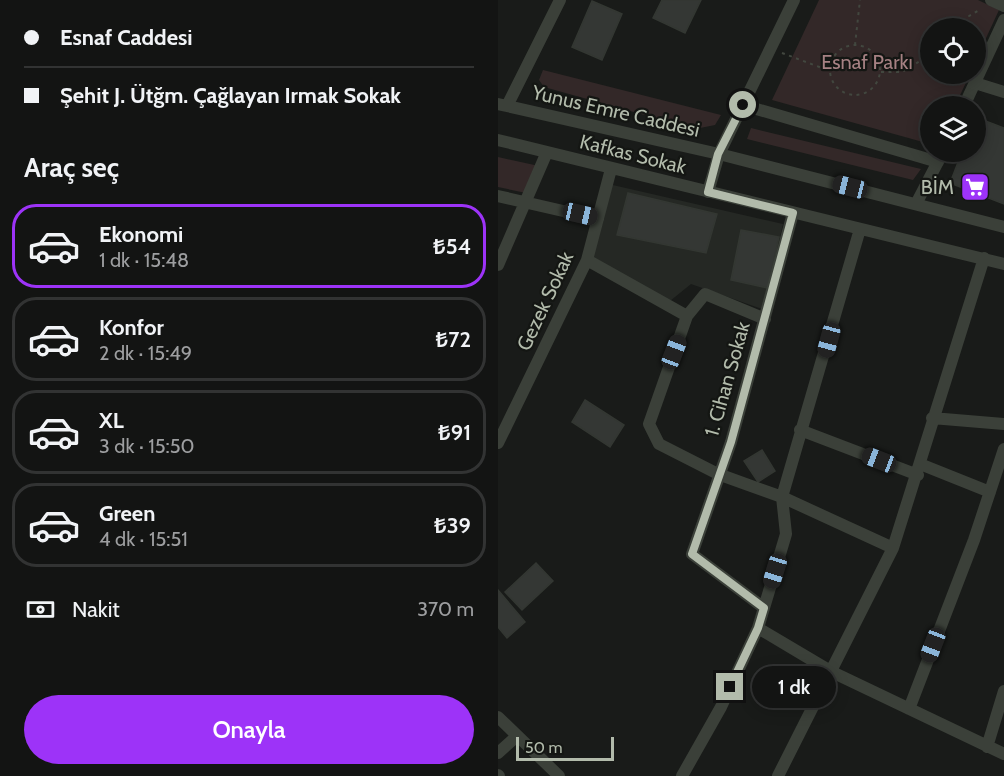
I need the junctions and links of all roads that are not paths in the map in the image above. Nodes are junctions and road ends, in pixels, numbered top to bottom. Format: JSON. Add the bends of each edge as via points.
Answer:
{"nodes":[{"id":1,"x":560,"y":0,"type":"edge"},
{"id":2,"x":794,"y":0,"type":"edge"},
{"id":3,"x":991,"y":0,"type":"edge"},
{"id":4,"x":1004,"y":6,"type":"edge"},
{"id":5,"x":1004,"y":20,"type":"edge"},
{"id":6,"x":986,"y":59,"type":"edge"},
{"id":7,"x":978,"y":84,"type":"edge"},
{"id":8,"x":1004,"y":92,"type":"edge"},
{"id":9,"x":502,"y":105,"type":"edge"},
{"id":10,"x":743,"y":105,"type":"junction"},
{"id":11,"x":498,"y":140,"type":"edge"},
{"id":12,"x":920,"y":151,"type":"edge"},
{"id":13,"x":546,"y":152,"type":"junction"},
{"id":14,"x":718,"y":154,"type":"junction"},
{"id":15,"x":938,"y":162,"type":"edge"},
{"id":16,"x":611,"y":169,"type":"junction"},
{"id":17,"x":708,"y":192,"type":"junction"},
{"id":18,"x":498,"y":196,"type":"edge"},
{"id":19,"x":524,"y":201,"type":"junction"},
{"id":20,"x":916,"y":204,"type":"junction"},
{"id":21,"x":793,"y":213,"type":"junction"},
{"id":22,"x":598,"y":219,"type":"junction"},
{"id":23,"x":1004,"y":227,"type":"edge"},
{"id":24,"x":860,"y":229,"type":"junction"},
{"id":25,"x":984,"y":258,"type":"junction"},
{"id":26,"x":587,"y":260,"type":"junction"},
{"id":27,"x":1004,"y":264,"type":"edge"},
{"id":28,"x":498,"y":265,"type":"edge"},
{"id":29,"x":687,"y":315,"type":"junction"},
{"id":30,"x":765,"y":319,"type":"junction"},
{"id":31,"x":932,"y":418,"type":"junction"},
{"id":32,"x":1004,"y":424,"type":"edge"},
{"id":33,"x":800,"y":430,"type":"junction"},
{"id":34,"x":498,"y":443,"type":"edge"},
{"id":35,"x":1004,"y":449,"type":"edge"},
{"id":36,"x":919,"y":470,"type":"junction"},
{"id":37,"x":718,"y":474,"type":"junction"},
{"id":38,"x":990,"y":492,"type":"junction"},
{"id":39,"x":782,"y":496,"type":"junction"},
{"id":40,"x":893,"y":548,"type":"junction"},
{"id":41,"x":764,"y":608,"type":"junction"},
{"id":42,"x":758,"y":628,"type":"junction"},
{"id":43,"x":832,"y":672,"type":"junction"},
{"id":44,"x":1004,"y":691,"type":"edge"},
{"id":45,"x":909,"y":709,"type":"junction"},
{"id":46,"x":498,"y":717,"type":"edge"},
{"id":47,"x":517,"y":736,"type":"junction"},
{"id":48,"x":987,"y":747,"type":"junction"},
{"id":49,"x":498,"y":753,"type":"edge"},
{"id":50,"x":1004,"y":754,"type":"edge"},
{"id":51,"x":559,"y":776,"type":"edge"},
{"id":52,"x":682,"y":776,"type":"edge"},
{"id":53,"x":778,"y":776,"type":"edge"}],
"edges":[{"from":1,"to":9,"type":"street"},
{"from":2,"to":10,"type":"street"},
{"from":3,"to":4,"type":"street"},
{"from":5,"to":6,"type":"street"},
{"from":7,"to":8,"type":"street"},
{"from":9,"to":14,"type":"street","name":"Yunus Emre Caddesi"},
{"from":10,"to":12,"type":"street"},
{"from":10,"to":14,"type":"street"},
{"from":11,"to":13,"type":"street","name":"Kafkas Sokak"},
{"from":13,"to":16,"type":"street","name":"Kafkas Sokak"},
{"from":13,"to":19,"type":"street"},
{"from":14,"to":17,"type":"street"},
{"from":14,"to":20,"type":"street","name":"Yunus Emre Caddesi"},
{"from":15,"to":20,"type":"street"},
{"from":16,"to":17,"type":"street","name":"Kafkas Sokak"},
{"from":16,"to":22,"type":"street","name":"Gezek Sokak"},
{"from":17,"to":21,"type":"street","name":"Kafkas Sokak"},
{"from":18,"to":19,"type":"street"},
{"from":19,"to":22,"type":"street"},
{"from":19,"to":28,"type":"street"},
{"from":20,"to":23,"type":"street","name":"Yunus Emre Caddesi"},
{"from":21,"to":24,"type":"street","name":"Kafkas Sokak"},
{"from":21,"to":30,"type":"street","name":"1. Cihan Sokak"},
{"from":22,"to":26,"type":"street","name":"Gezek Sokak"},
{"from":24,"to":25,"type":"street","name":"Kafkas Sokak"},
{"from":24,"to":33,"type":"street"},
{"from":25,"to":27,"type":"street","name":"Kafkas Sokak"},
{"from":25,"to":31,"type":"street"},
{"from":26,"to":29,"type":"street"},
{"from":26,"to":34,"type":"street","name":"Gezek Sokak"},
{"from":29,"to":30,"type":"street","via":[[705,294]]},
{"from":29,"to":37,"type":"street","via":[[649,424],[658,444]]},
{"from":30,"to":37,"type":"street","name":"1. Cihan Sokak","via":[[731,442]]},
{"from":31,"to":32,"type":"street"},
{"from":31,"to":36,"type":"street"},
{"from":33,"to":36,"type":"street"},
{"from":33,"to":39,"type":"street"},
{"from":35,"to":38,"type":"street"},
{"from":36,"to":38,"type":"street"},
{"from":36,"to":40,"type":"street"},
{"from":37,"to":39,"type":"street"},
{"from":37,"to":41,"type":"street","name":"1. Cihan Sokak","via":[[692,554]]},
{"from":38,"to":45,"type":"street"},
{"from":39,"to":40,"type":"street"},
{"from":39,"to":41,"type":"street","via":[[786,534]]},
{"from":40,"to":43,"type":"street"},
{"from":41,"to":42,"type":"street"},
{"from":42,"to":43,"type":"street"},
{"from":42,"to":52,"type":"street","via":[[721,707]]},
{"from":43,"to":45,"type":"street"},
{"from":43,"to":53,"type":"street"},
{"from":44,"to":48,"type":"street"},
{"from":45,"to":48,"type":"street"},
{"from":46,"to":47,"type":"street"},
{"from":47,"to":49,"type":"street"},
{"from":47,"to":51,"type":"street"},
{"from":48,"to":50,"type":"street"}]}
